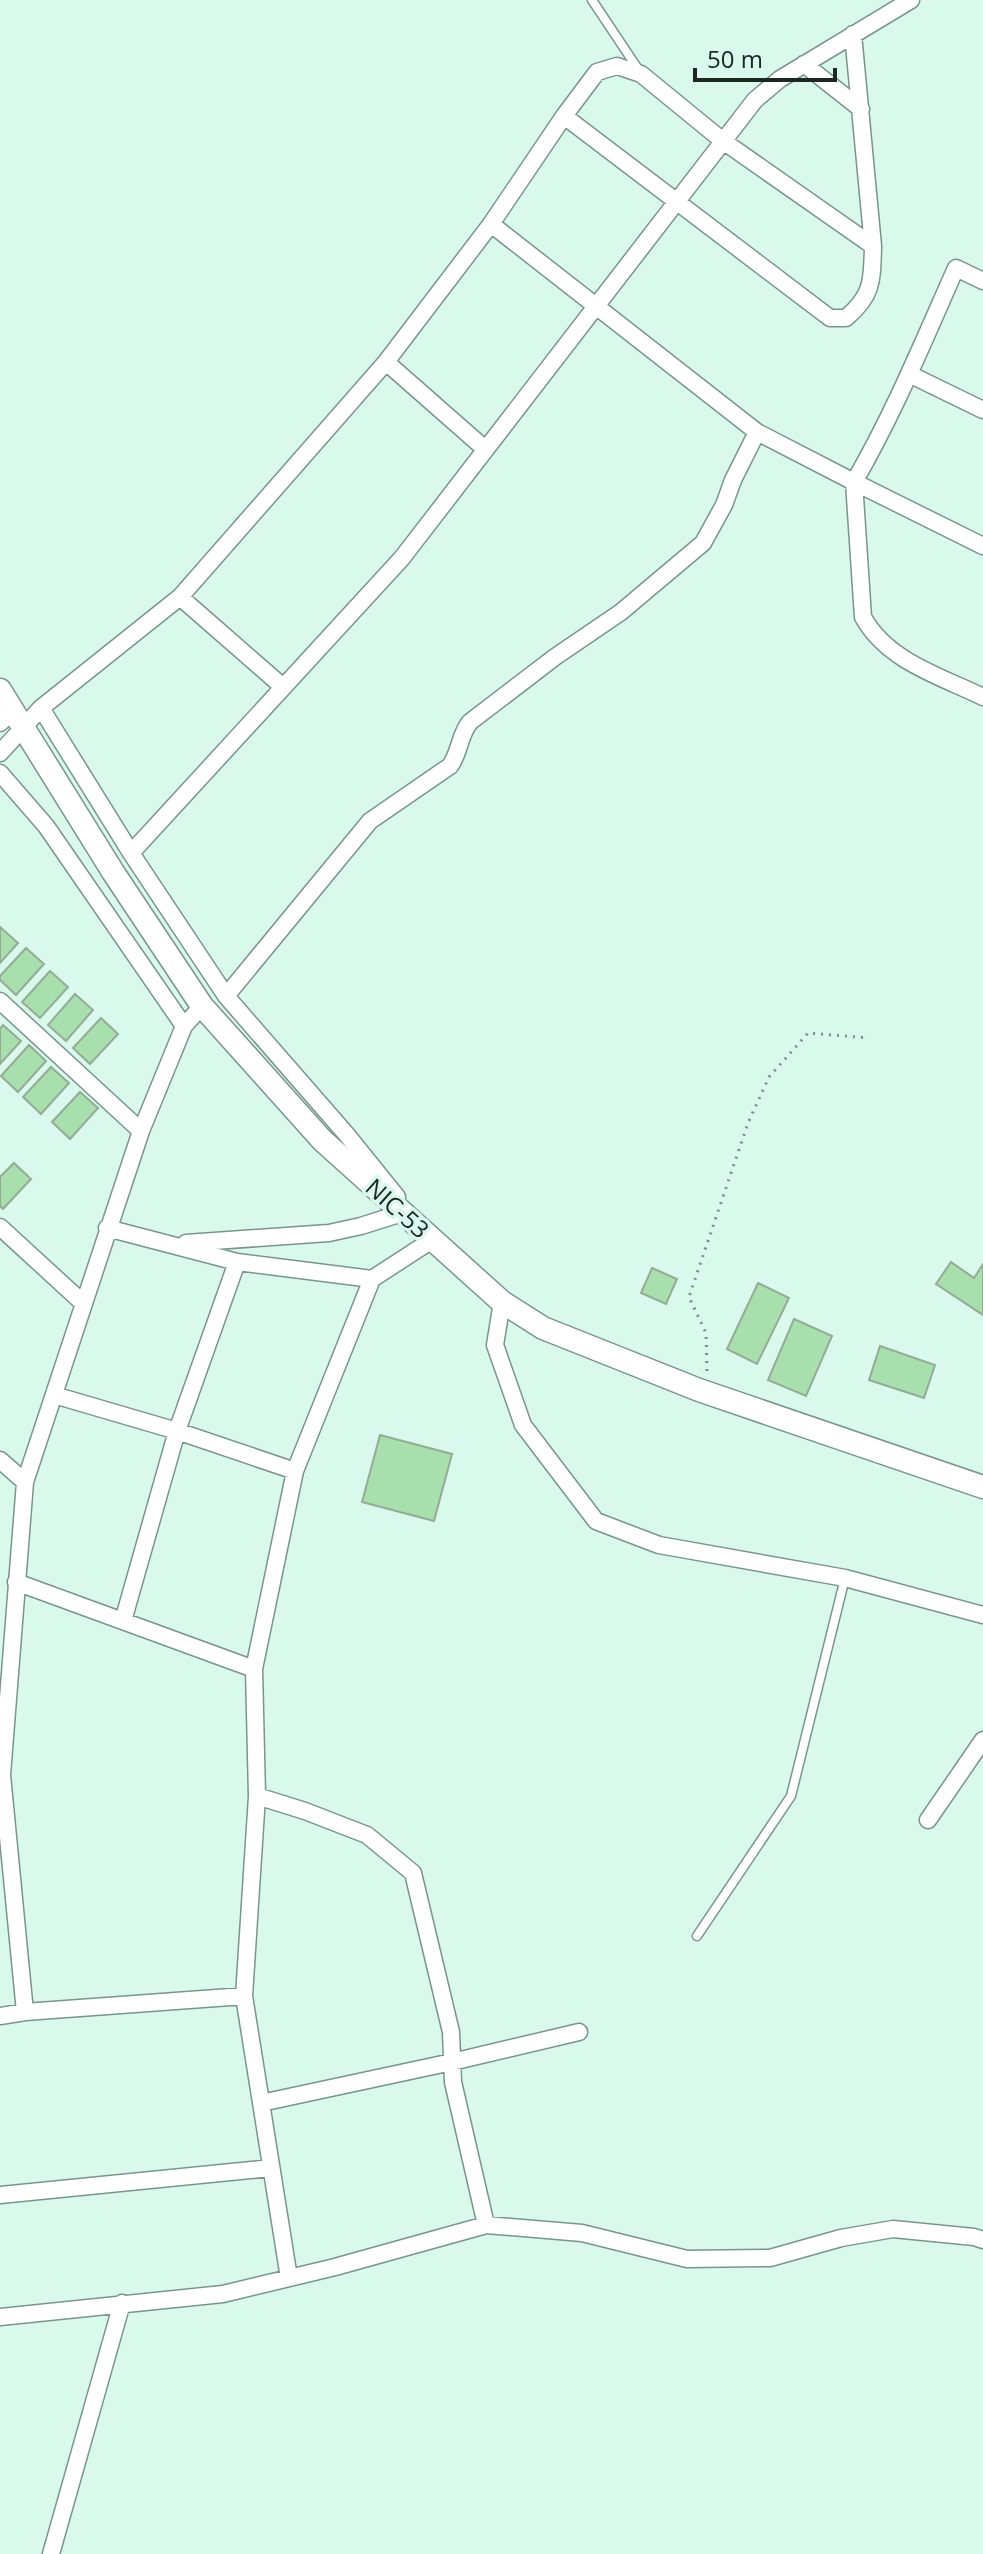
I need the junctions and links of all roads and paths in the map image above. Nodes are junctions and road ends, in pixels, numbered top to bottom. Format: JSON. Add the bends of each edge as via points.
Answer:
{"nodes":[{"id":1,"x":592,"y":0,"type":"edge"},
{"id":2,"x":911,"y":0,"type":"edge"},
{"id":3,"x":853,"y":34,"type":"junction"},
{"id":4,"x":804,"y":64,"type":"junction"},
{"id":5,"x":641,"y":74,"type":"junction"},
{"id":6,"x":861,"y":109,"type":"junction"},
{"id":7,"x":564,"y":116,"type":"junction"},
{"id":8,"x":723,"y":141,"type":"junction"},
{"id":9,"x":677,"y":201,"type":"junction"},
{"id":10,"x":491,"y":224,"type":"junction"},
{"id":11,"x":873,"y":246,"type":"junction"},
{"id":12,"x":983,"y":281,"type":"edge"},
{"id":13,"x":596,"y":306,"type":"junction"},
{"id":14,"x":386,"y":362,"type":"junction"},
{"id":15,"x":909,"y":374,"type":"junction"},
{"id":16,"x":983,"y":410,"type":"edge"},
{"id":17,"x":757,"y":432,"type":"junction"},
{"id":18,"x":485,"y":449,"type":"junction"},
{"id":19,"x":854,"y":482,"type":"junction"},
{"id":20,"x":983,"y":546,"type":"edge"},
{"id":21,"x":180,"y":597,"type":"junction"},
{"id":22,"x":283,"y":687,"type":"junction"},
{"id":23,"x":0,"y":690,"type":"edge"},
{"id":24,"x":983,"y":697,"type":"edge"},
{"id":25,"x":41,"y":708,"type":"junction"},
{"id":26,"x":12,"y":721,"type":"edge"},
{"id":27,"x":0,"y":753,"type":"edge"},
{"id":28,"x":0,"y":773,"type":"edge"},
{"id":29,"x":131,"y":853,"type":"junction"},
{"id":30,"x":226,"y":996,"type":"junction"},
{"id":31,"x":0,"y":1001,"type":"edge"},
{"id":32,"x":202,"y":1006,"type":"junction"},
{"id":33,"x":184,"y":1026,"type":"junction"},
{"id":34,"x":869,"y":1038,"type":"dead end"},
{"id":35,"x":141,"y":1131,"type":"junction"},
{"id":36,"x":402,"y":1213,"type":"junction"},
{"id":37,"x":0,"y":1227,"type":"edge"},
{"id":38,"x":107,"y":1228,"type":"junction"},
{"id":39,"x":432,"y":1240,"type":"junction"},
{"id":40,"x":171,"y":1244,"type":"junction"},
{"id":41,"x":237,"y":1262,"type":"junction"},
{"id":42,"x":372,"y":1279,"type":"junction"},
{"id":43,"x":502,"y":1302,"type":"junction"},
{"id":44,"x":84,"y":1304,"type":"junction"},
{"id":45,"x":699,"y":1390,"type":"junction"},
{"id":46,"x":54,"y":1395,"type":"junction"},
{"id":47,"x":177,"y":1431,"type":"junction"},
{"id":48,"x":0,"y":1460,"type":"edge"},
{"id":49,"x":295,"y":1471,"type":"junction"},
{"id":50,"x":25,"y":1482,"type":"junction"},
{"id":51,"x":983,"y":1487,"type":"edge"},
{"id":52,"x":845,"y":1578,"type":"junction"},
{"id":53,"x":16,"y":1582,"type":"junction"},
{"id":54,"x":983,"y":1615,"type":"edge"},
{"id":55,"x":123,"y":1621,"type":"junction"},
{"id":56,"x":254,"y":1669,"type":"junction"},
{"id":57,"x":983,"y":1740,"type":"edge"},
{"id":58,"x":1,"y":1775,"type":"edge"},
{"id":59,"x":257,"y":1796,"type":"junction"},
{"id":60,"x":928,"y":1820,"type":"dead end"},
{"id":61,"x":697,"y":1936,"type":"dead end"},
{"id":62,"x":244,"y":1996,"type":"junction"},
{"id":63,"x":25,"y":2012,"type":"junction"},
{"id":64,"x":0,"y":2016,"type":"edge"},
{"id":65,"x":579,"y":2032,"type":"dead end"},
{"id":66,"x":452,"y":2062,"type":"junction"},
{"id":67,"x":261,"y":2103,"type":"junction"},
{"id":68,"x":271,"y":2168,"type":"junction"},
{"id":69,"x":0,"y":2195,"type":"edge"},
{"id":70,"x":486,"y":2225,"type":"junction"},
{"id":71,"x":983,"y":2240,"type":"edge"},
{"id":72,"x":289,"y":2278,"type":"junction"},
{"id":73,"x":122,"y":2303,"type":"junction"},
{"id":74,"x":0,"y":2317,"type":"edge"},
{"id":75,"x":51,"y":2554,"type":"edge"}],
"edges":[{"from":1,"to":5,"type":"lane"},
{"from":2,"to":3,"type":"street"},
{"from":3,"to":4,"type":"street"},
{"from":3,"to":6,"type":"street"},
{"from":4,"to":6,"type":"street"},
{"from":4,"to":8,"type":"street","via":[[755,100]]},
{"from":5,"to":7,"type":"street","via":[[617,66],[597,72]]},
{"from":5,"to":8,"type":"street"},
{"from":6,"to":11,"type":"street"},
{"from":7,"to":9,"type":"street"},
{"from":7,"to":10,"type":"street"},
{"from":8,"to":9,"type":"street"},
{"from":8,"to":11,"type":"street"},
{"from":9,"to":11,"type":"street","via":[[830,318],[846,318],[864,303]]},
{"from":9,"to":13,"type":"street"},
{"from":10,"to":13,"type":"street"},
{"from":10,"to":14,"type":"street"},
{"from":12,"to":15,"type":"street","via":[[956,268]]},
{"from":13,"to":17,"type":"street"},
{"from":13,"to":18,"type":"street"},
{"from":14,"to":18,"type":"street"},
{"from":14,"to":21,"type":"street"},
{"from":15,"to":16,"type":"street"},
{"from":15,"to":19,"type":"street"},
{"from":17,"to":19,"type":"street"},
{"from":17,"to":30,"type":"street","via":[[703,543],[621,612],[470,722],[450,766],[370,821]]},
{"from":18,"to":22,"type":"street","via":[[402,558]]},
{"from":19,"to":20,"type":"street"},
{"from":19,"to":24,"type":"street","via":[[863,617],[871,632],[895,654]]},
{"from":21,"to":22,"type":"street"},
{"from":21,"to":25,"type":"street"},
{"from":22,"to":29,"type":"street"},
{"from":23,"to":26,"type":"main road","name":"NIC-53","number":"NIC-53"},
{"from":25,"to":26,"type":"street"},
{"from":25,"to":29,"type":"street"},
{"from":26,"to":27,"type":"street"},
{"from":26,"to":32,"type":"main road","name":"NIC-53","number":"NIC-53"},
{"from":28,"to":33,"type":"street","via":[[46,826]]},
{"from":29,"to":30,"type":"street"},
{"from":30,"to":39,"type":"street"},
{"from":31,"to":35,"type":"street"},
{"from":32,"to":33,"type":"street"},
{"from":32,"to":36,"type":"main road","name":"NIC-53","number":"NIC-53","via":[[322,1140]]},
{"from":33,"to":35,"type":"street"},
{"from":34,"to":45,"type":"path","via":[[808,1033],[769,1077],[748,1123],[689,1297],[706,1333],[707,1370]]},
{"from":35,"to":38,"type":"street"},
{"from":36,"to":39,"type":"main road","name":"NIC-53","number":"NIC-53"},
{"from":36,"to":40,"type":"street","via":[[329,1233]]},
{"from":37,"to":44,"type":"street"},
{"from":38,"to":40,"type":"street"},
{"from":38,"to":44,"type":"street"},
{"from":39,"to":42,"type":"street"},
{"from":39,"to":43,"type":"main road","name":"NIC-53","number":"NIC-53"},
{"from":40,"to":41,"type":"street"},
{"from":41,"to":42,"type":"street"},
{"from":41,"to":47,"type":"street"},
{"from":42,"to":49,"type":"street"},
{"from":43,"to":45,"type":"main road","name":"NIC-53","number":"NIC-53","via":[[543,1328]]},
{"from":43,"to":52,"type":"street","via":[[495,1345],[523,1425],[596,1521],[659,1545]]},
{"from":44,"to":46,"type":"street"},
{"from":45,"to":51,"type":"main road","name":"NIC-53","number":"NIC-53"},
{"from":46,"to":47,"type":"street"},
{"from":46,"to":50,"type":"street"},
{"from":47,"to":49,"type":"street"},
{"from":47,"to":55,"type":"street"},
{"from":48,"to":50,"type":"street"},
{"from":49,"to":56,"type":"street"},
{"from":50,"to":53,"type":"street"},
{"from":52,"to":54,"type":"street"},
{"from":52,"to":61,"type":"lane","via":[[791,1796]]},
{"from":53,"to":55,"type":"street"},
{"from":53,"to":58,"type":"street"},
{"from":55,"to":56,"type":"street"},
{"from":56,"to":59,"type":"street"},
{"from":57,"to":60,"type":"street"},
{"from":58,"to":63,"type":"street"},
{"from":59,"to":62,"type":"street"},
{"from":59,"to":66,"type":"street","via":[[367,1835],[413,1873],[451,2032]]},
{"from":62,"to":63,"type":"street"},
{"from":62,"to":67,"type":"street"},
{"from":63,"to":64,"type":"street"},
{"from":65,"to":66,"type":"street"},
{"from":66,"to":67,"type":"street"},
{"from":66,"to":70,"type":"street"},
{"from":67,"to":68,"type":"street"},
{"from":68,"to":69,"type":"street"},
{"from":68,"to":72,"type":"street"},
{"from":70,"to":71,"type":"street","via":[[582,2233],[687,2259],[770,2258],[893,2229]]},
{"from":70,"to":72,"type":"street"},
{"from":72,"to":73,"type":"street","via":[[223,2294]]},
{"from":73,"to":74,"type":"street"},
{"from":73,"to":75,"type":"street"}]}
